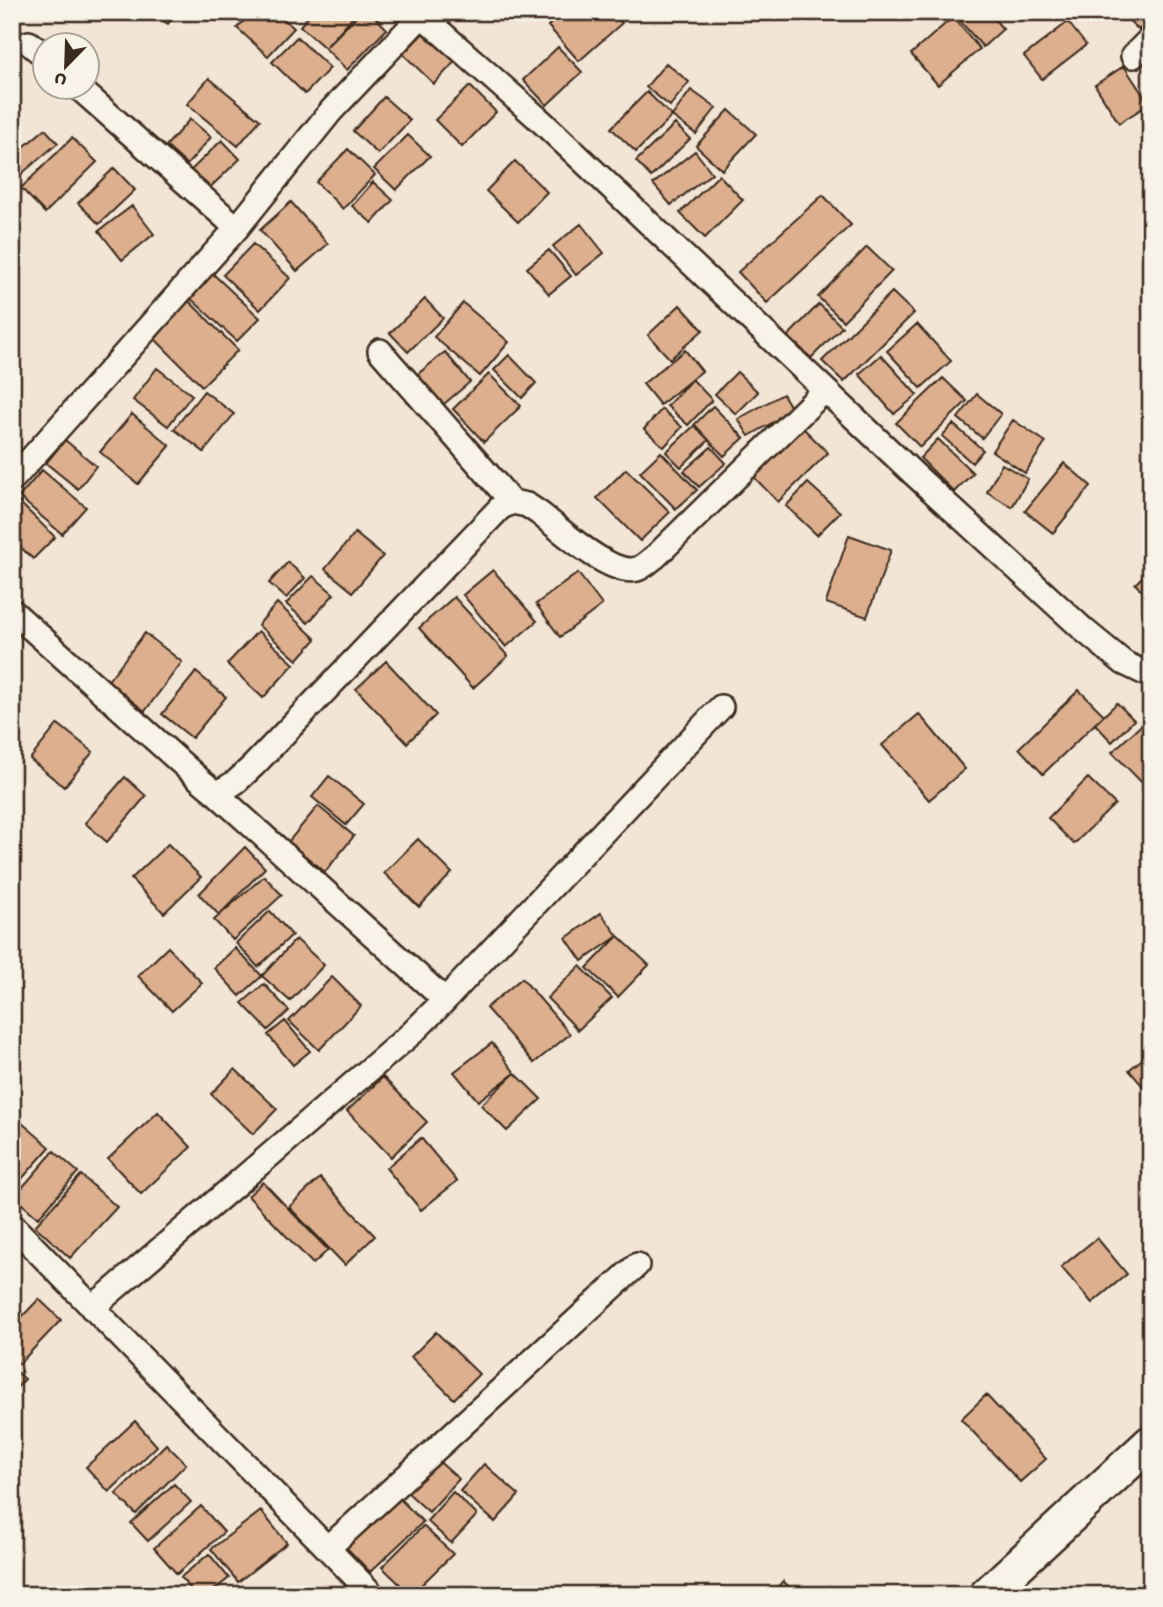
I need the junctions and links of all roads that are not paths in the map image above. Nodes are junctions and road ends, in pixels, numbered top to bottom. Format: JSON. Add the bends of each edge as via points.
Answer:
{"nodes":[{"id":1,"x":420,"y":14,"type":"edge"},
{"id":2,"x":1151,"y":38,"type":"edge"},
{"id":3,"x":1133,"y":57,"type":"dead end"},
{"id":4,"x":95,"y":102,"type":"edge"},
{"id":5,"x":236,"y":228,"type":"junction"},
{"id":6,"x":380,"y":351,"type":"dead end"},
{"id":7,"x":825,"y":390,"type":"junction"},
{"id":8,"x":12,"y":480,"type":"edge"},
{"id":9,"x":512,"y":502,"type":"junction"},
{"id":10,"x":12,"y":611,"type":"edge"},
{"id":11,"x":1151,"y":676,"type":"edge"},
{"id":12,"x":721,"y":707,"type":"dead end"},
{"id":13,"x":217,"y":794,"type":"junction"},
{"id":14,"x":445,"y":1000,"type":"junction"},
{"id":15,"x":12,"y":1225,"type":"edge"},
{"id":16,"x":637,"y":1265,"type":"dead end"},
{"id":17,"x":92,"y":1308,"type":"junction"},
{"id":18,"x":1151,"y":1442,"type":"edge"},
{"id":19,"x":328,"y":1548,"type":"junction"},
{"id":20,"x":373,"y":1595,"type":"edge"},
{"id":21,"x":986,"y":1595,"type":"edge"}],
"edges":[{"from":1,"to":5,"type":"street","via":[[331,111]]},
{"from":1,"to":7,"type":"street","via":[[541,121]]},
{"from":2,"to":3,"type":"street"},
{"from":4,"to":5,"type":"street"},
{"from":5,"to":8,"type":"street"},
{"from":6,"to":9,"type":"street"},
{"from":7,"to":9,"type":"street","via":[[641,568],[608,565],[527,505]]},
{"from":7,"to":11,"type":"street","via":[[1085,631],[1124,663]]},
{"from":9,"to":13,"type":"street","via":[[500,508],[254,765]]},
{"from":10,"to":13,"type":"street"},
{"from":12,"to":14,"type":"street"},
{"from":13,"to":14,"type":"street"},
{"from":14,"to":17,"type":"street"},
{"from":15,"to":17,"type":"street"},
{"from":16,"to":19,"type":"street"},
{"from":17,"to":19,"type":"street"},
{"from":18,"to":21,"type":"street"},
{"from":19,"to":20,"type":"street"}]}
